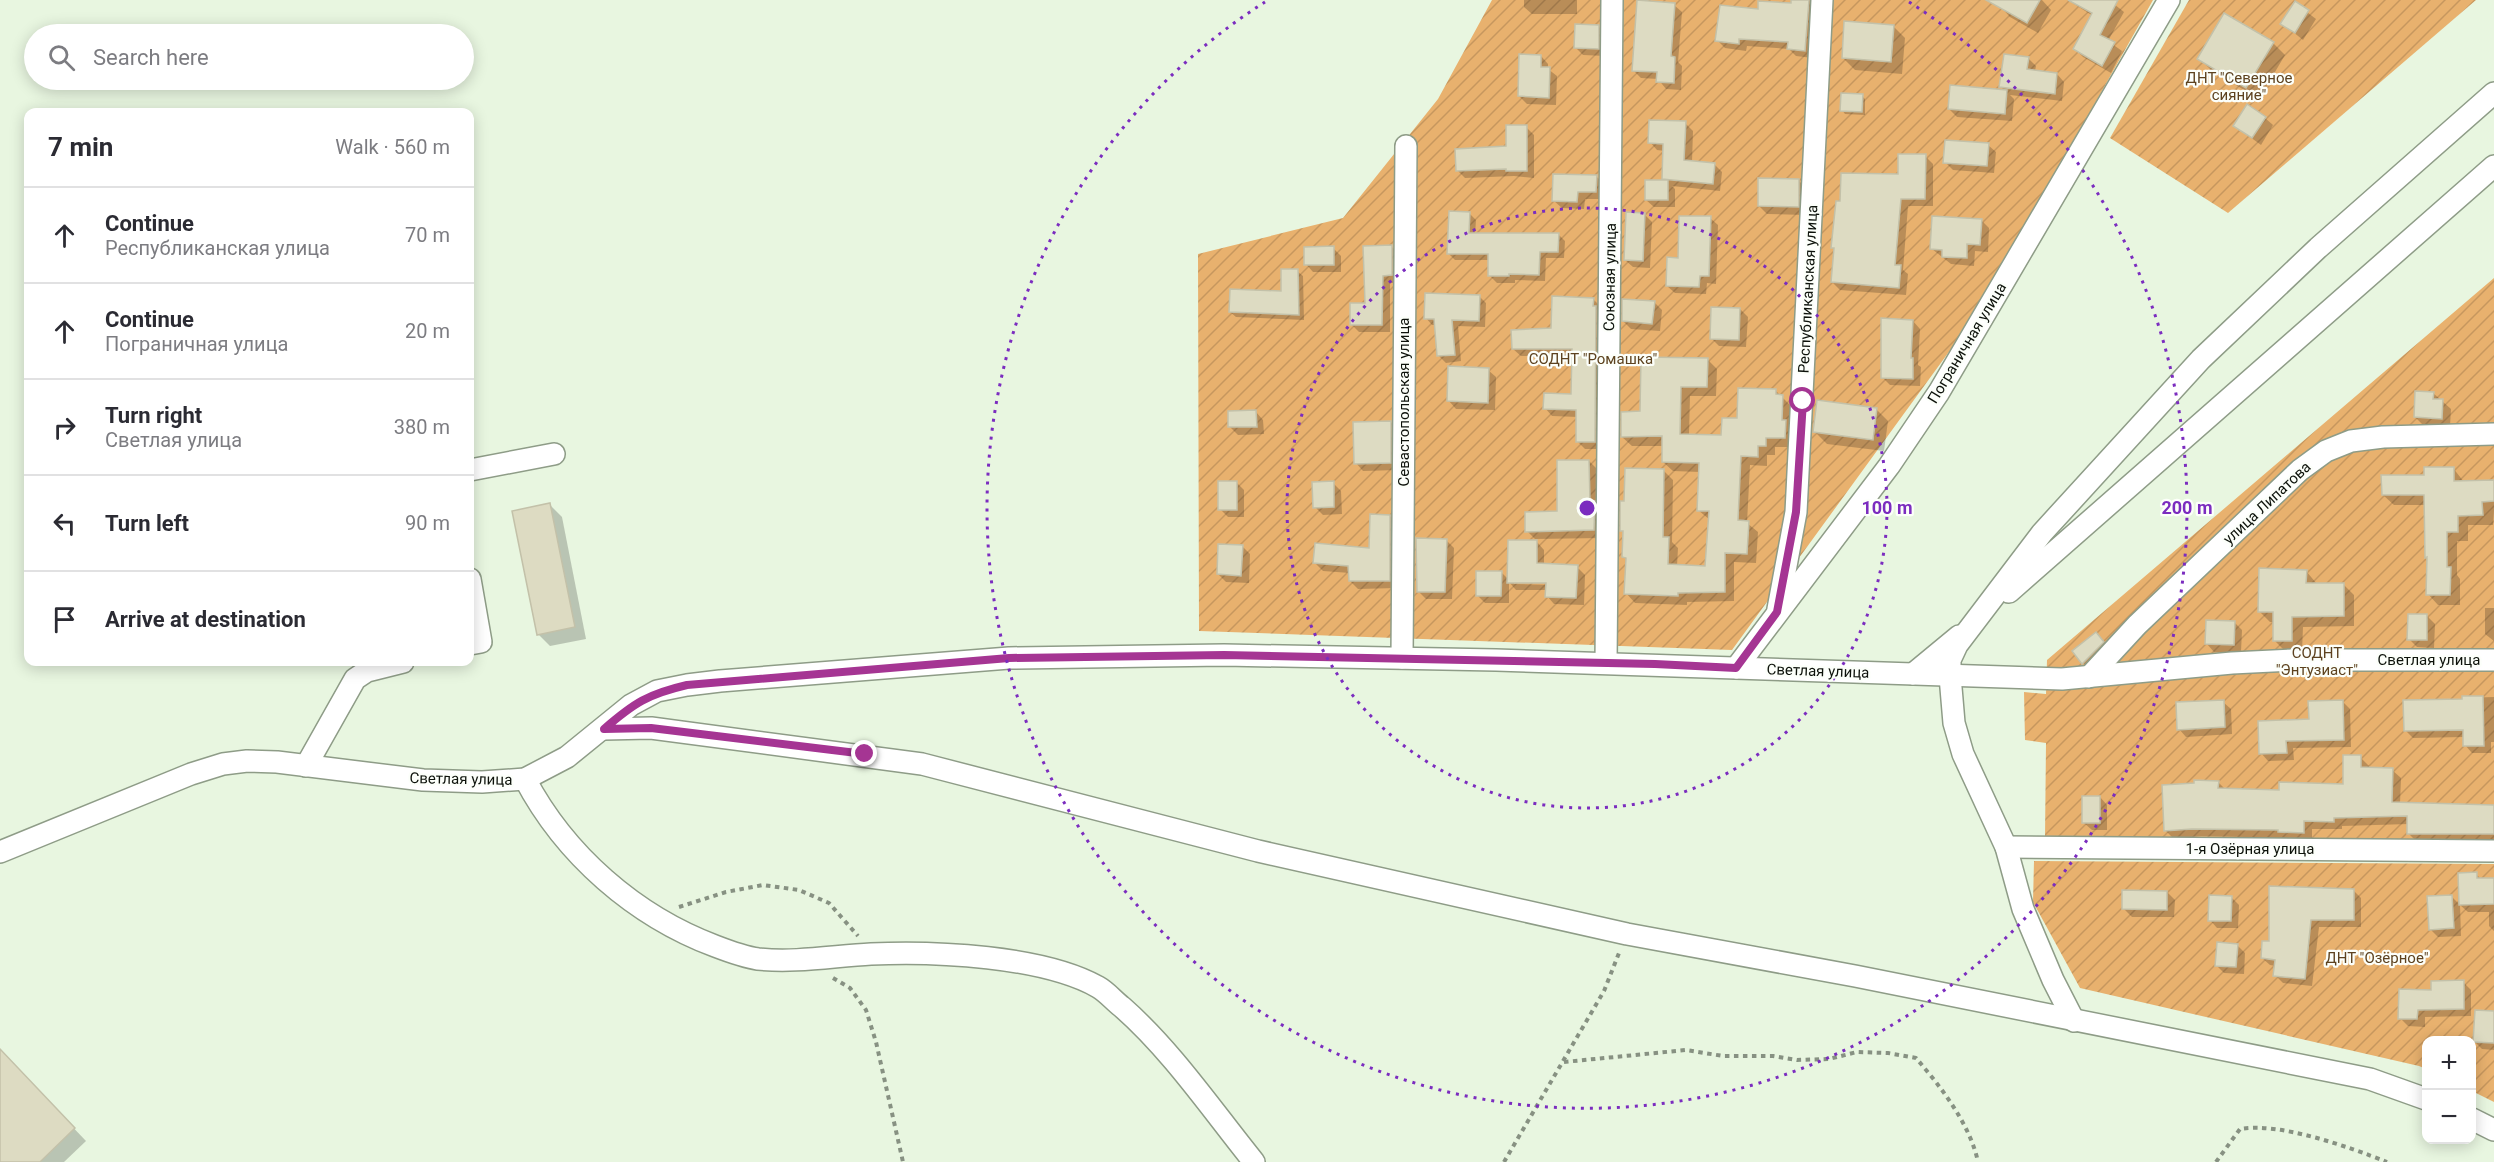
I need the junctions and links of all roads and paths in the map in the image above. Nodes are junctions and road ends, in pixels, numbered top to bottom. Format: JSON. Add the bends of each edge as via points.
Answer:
{"nodes":[{"id":1,"x":1612,"y":0,"type":"edge"},
{"id":2,"x":1822,"y":0,"type":"edge"},
{"id":3,"x":2169,"y":0,"type":"edge"},
{"id":4,"x":2494,"y":93,"type":"edge"},
{"id":5,"x":1406,"y":146,"type":"dead end"},
{"id":6,"x":2494,"y":166,"type":"edge"},
{"id":7,"x":2494,"y":434,"type":"edge"},
{"id":8,"x":554,"y":454,"type":"dead end"},
{"id":9,"x":474,"y":469,"type":"edge"},
{"id":10,"x":474,"y":602,"type":"edge"},
{"id":11,"x":1777,"y":612,"type":"junction"},
{"id":12,"x":1968,"y":628,"type":"junction"},
{"id":13,"x":474,"y":643,"type":"edge"},
{"id":14,"x":1402,"y":658,"type":"junction"},
{"id":15,"x":2494,"y":660,"type":"edge"},
{"id":16,"x":1606,"y":663,"type":"junction"},
{"id":17,"x":387,"y":666,"type":"edge"},
{"id":18,"x":1736,"y":668,"type":"junction"},
{"id":19,"x":1913,"y":674,"type":"junction"},
{"id":20,"x":1950,"y":676,"type":"junction"},
{"id":21,"x":2089,"y":678,"type":"junction"},
{"id":22,"x":604,"y":729,"type":"junction"},
{"id":23,"x":306,"y":766,"type":"junction"},
{"id":24,"x":525,"y":779,"type":"junction"},
{"id":25,"x":2006,"y":847,"type":"junction"},
{"id":26,"x":2494,"y":850,"type":"edge"},
{"id":27,"x":0,"y":852,"type":"edge"},
{"id":28,"x":653,"y":915,"type":"junction"},
{"id":29,"x":1627,"y":934,"type":"junction"},
{"id":30,"x":873,"y":954,"type":"junction"},
{"id":31,"x":829,"y":976,"type":"dead end"},
{"id":32,"x":2074,"y":1021,"type":"junction"},
{"id":33,"x":1564,"y":1062,"type":"junction"},
{"id":34,"x":2422,"y":1097,"type":"edge"},
{"id":35,"x":2476,"y":1121,"type":"edge"},
{"id":36,"x":2494,"y":1130,"type":"edge"},
{"id":37,"x":1979,"y":1161,"type":"edge"},
{"id":38,"x":903,"y":1162,"type":"edge"},
{"id":39,"x":1254,"y":1162,"type":"edge"},
{"id":40,"x":1504,"y":1162,"type":"edge"},
{"id":41,"x":2216,"y":1162,"type":"edge"},
{"id":42,"x":2387,"y":1162,"type":"edge"}],
"edges":[{"from":1,"to":16,"type":"street","name":"Союзная улица"},
{"from":2,"to":11,"type":"street","name":"Республиканская улица","via":[[1796,512]]},
{"from":3,"to":11,"type":"street","name":"Пограничная улица","via":[[1939,392],[1889,466]]},
{"from":4,"to":12,"type":"street","via":[[2201,359],[2042,533]]},
{"from":5,"to":14,"type":"street","name":"Севастопольская улица"},
{"from":6,"to":12,"type":"street"},
{"from":7,"to":21,"type":"street","name":"улица Липатова","via":[[2383,437],[2351,441],[2326,451],[2300,470],[2137,625]]},
{"from":8,"to":9,"type":"street"},
{"from":10,"to":13,"type":"street","via":[[481,642]]},
{"from":11,"to":18,"type":"street","name":"Пограничная улица"},
{"from":12,"to":19,"type":"street"},
{"from":12,"to":20,"type":"street","via":[[1950,660]]},
{"from":14,"to":16,"type":"street","name":"Светлая улица"},
{"from":14,"to":22,"type":"street","name":"Светлая улица","via":[[1009,658],[731,680],[657,692],[631,705]]},
{"from":15,"to":21,"type":"street","name":"Светлая улица","via":[[2294,660]]},
{"from":16,"to":18,"type":"street","name":"Светлая улица"},
{"from":17,"to":23,"type":"street","via":[[355,679]]},
{"from":18,"to":19,"type":"street","name":"Светлая улица"},
{"from":19,"to":20,"type":"street","name":"Светлая улица"},
{"from":20,"to":21,"type":"street","name":"Светлая улица"},
{"from":20,"to":25,"type":"street","via":[[1954,723],[1963,754]]},
{"from":22,"to":24,"type":"street","name":"Светлая улица","via":[[567,757]]},
{"from":22,"to":29,"type":"street","via":[[651,728],[922,764],[1258,851]]},
{"from":23,"to":24,"type":"street","name":"Светлая улица","via":[[423,780]]},
{"from":23,"to":27,"type":"street","name":"Светлая улица","via":[[248,761],[222,764]]},
{"from":24,"to":28,"type":"street","via":[[538,804],[577,853],[617,890]]},
{"from":25,"to":26,"type":"street","name":"1-я Озёрная улица"},
{"from":25,"to":32,"type":"street","via":[[2023,909]]},
{"from":28,"to":30,"type":"street","via":[[692,937],[757,959]]},
{"from":28,"to":30,"type":"path","via":[[763,885],[799,890],[829,903]]},
{"from":29,"to":32,"type":"street"},
{"from":29,"to":33,"type":"path","via":[[1604,991]]},
{"from":30,"to":39,"type":"street","via":[[1017,962],[1065,972],[1099,987],[1160,1046]]},
{"from":31,"to":38,"type":"path","via":[[850,988],[866,1010]]},
{"from":32,"to":34,"type":"street","via":[[2370,1079]]},
{"from":33,"to":37,"type":"path","via":[[1686,1050],[1797,1060],[1829,1059],[1857,1052],[1916,1058],[1941,1087]]},
{"from":33,"to":40,"type":"path"},
{"from":35,"to":36,"type":"street"},
{"from":41,"to":42,"type":"path","via":[[2240,1128],[2255,1126],[2337,1142]]}]}
